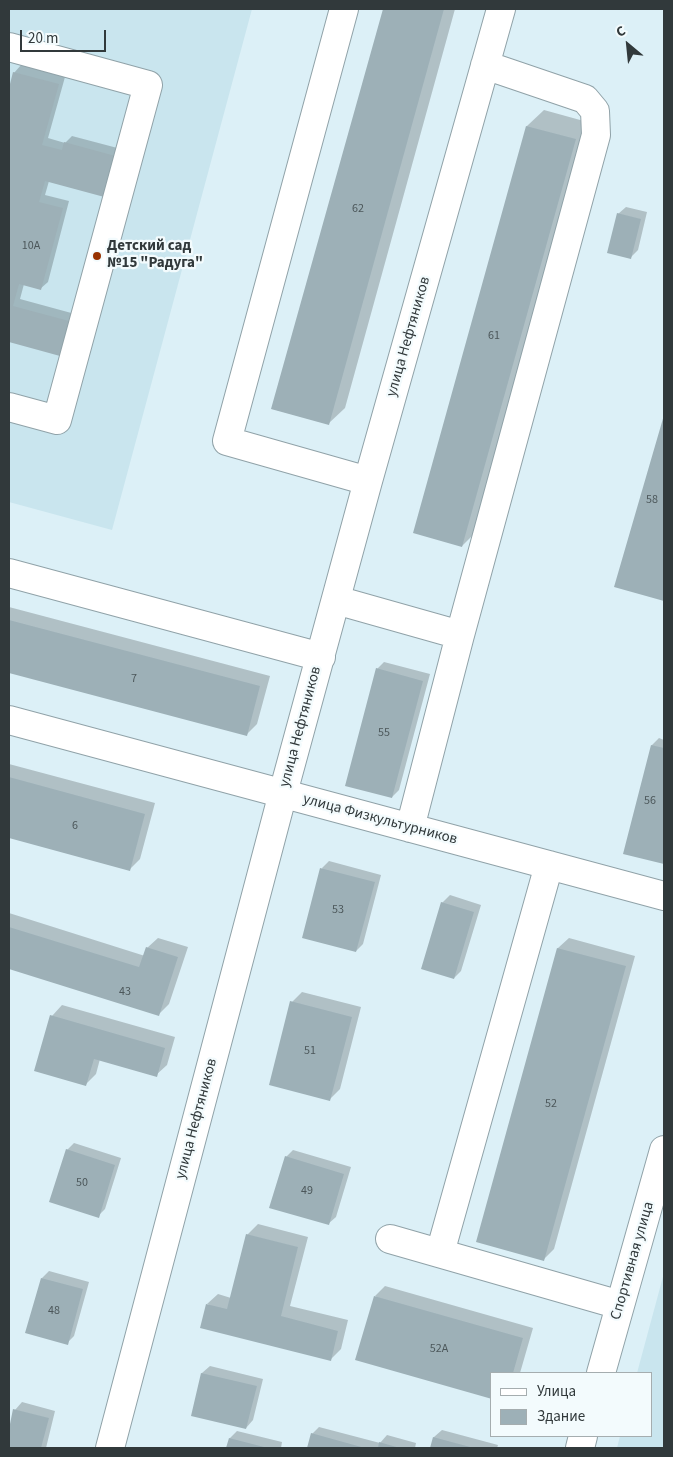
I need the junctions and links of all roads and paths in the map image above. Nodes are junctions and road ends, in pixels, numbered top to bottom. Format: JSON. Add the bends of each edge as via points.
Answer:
{"nodes":[{"id":1,"x":344,"y":9,"type":"edge"},
{"id":2,"x":501,"y":9,"type":"edge"},
{"id":3,"x":9,"y":47,"type":"edge"},
{"id":4,"x":485,"y":65,"type":"junction"},
{"id":5,"x":9,"y":407,"type":"edge"},
{"id":6,"x":368,"y":481,"type":"junction"},
{"id":7,"x":9,"y":573,"type":"edge"},
{"id":8,"x":336,"y":600,"type":"junction"},
{"id":9,"x":460,"y":635,"type":"junction"},
{"id":10,"x":321,"y":657,"type":"junction"},
{"id":11,"x":9,"y":720,"type":"edge"},
{"id":12,"x":283,"y":794,"type":"junction"},
{"id":13,"x":410,"y":828,"type":"junction"},
{"id":14,"x":549,"y":865,"type":"junction"},
{"id":15,"x":664,"y":896,"type":"edge"},
{"id":16,"x":664,"y":1150,"type":"edge"},
{"id":17,"x":654,"y":1223,"type":"edge"},
{"id":18,"x":390,"y":1239,"type":"dead end"},
{"id":19,"x":440,"y":1253,"type":"junction"},
{"id":20,"x":620,"y":1305,"type":"junction"},
{"id":21,"x":601,"y":1372,"type":"edge"},
{"id":22,"x":110,"y":1448,"type":"edge"}],
"edges":[{"from":1,"to":6,"type":"street","via":[[226,441]]},
{"from":2,"to":4,"type":"street","name":"улица Нефтяников"},
{"from":3,"to":5,"type":"street","via":[[148,85],[57,420]]},
{"from":4,"to":6,"type":"street","name":"улица Нефтяников"},
{"from":4,"to":9,"type":"street","via":[[585,99],[595,110],[596,135]]},
{"from":6,"to":8,"type":"street","name":"улица Нефтяников"},
{"from":7,"to":10,"type":"street"},
{"from":8,"to":9,"type":"street"},
{"from":8,"to":10,"type":"street","name":"улица Нефтяников"},
{"from":9,"to":13,"type":"street"},
{"from":10,"to":12,"type":"street","name":"улица Нефтяников"},
{"from":11,"to":12,"type":"street","name":"улица Физкультурников"},
{"from":12,"to":13,"type":"street","name":"улица Физкультурников"},
{"from":12,"to":22,"type":"street","name":"улица Нефтяников"},
{"from":13,"to":14,"type":"street","name":"улица Физкультурников"},
{"from":14,"to":15,"type":"street","name":"улица Физкультурников"},
{"from":14,"to":19,"type":"street"},
{"from":16,"to":17,"type":"street","name":"Спортивная улица"},
{"from":17,"to":20,"type":"street","name":"Спортивная улица"},
{"from":18,"to":19,"type":"street"},
{"from":19,"to":20,"type":"street"},
{"from":20,"to":21,"type":"street","name":"Спортивная улица"}]}
